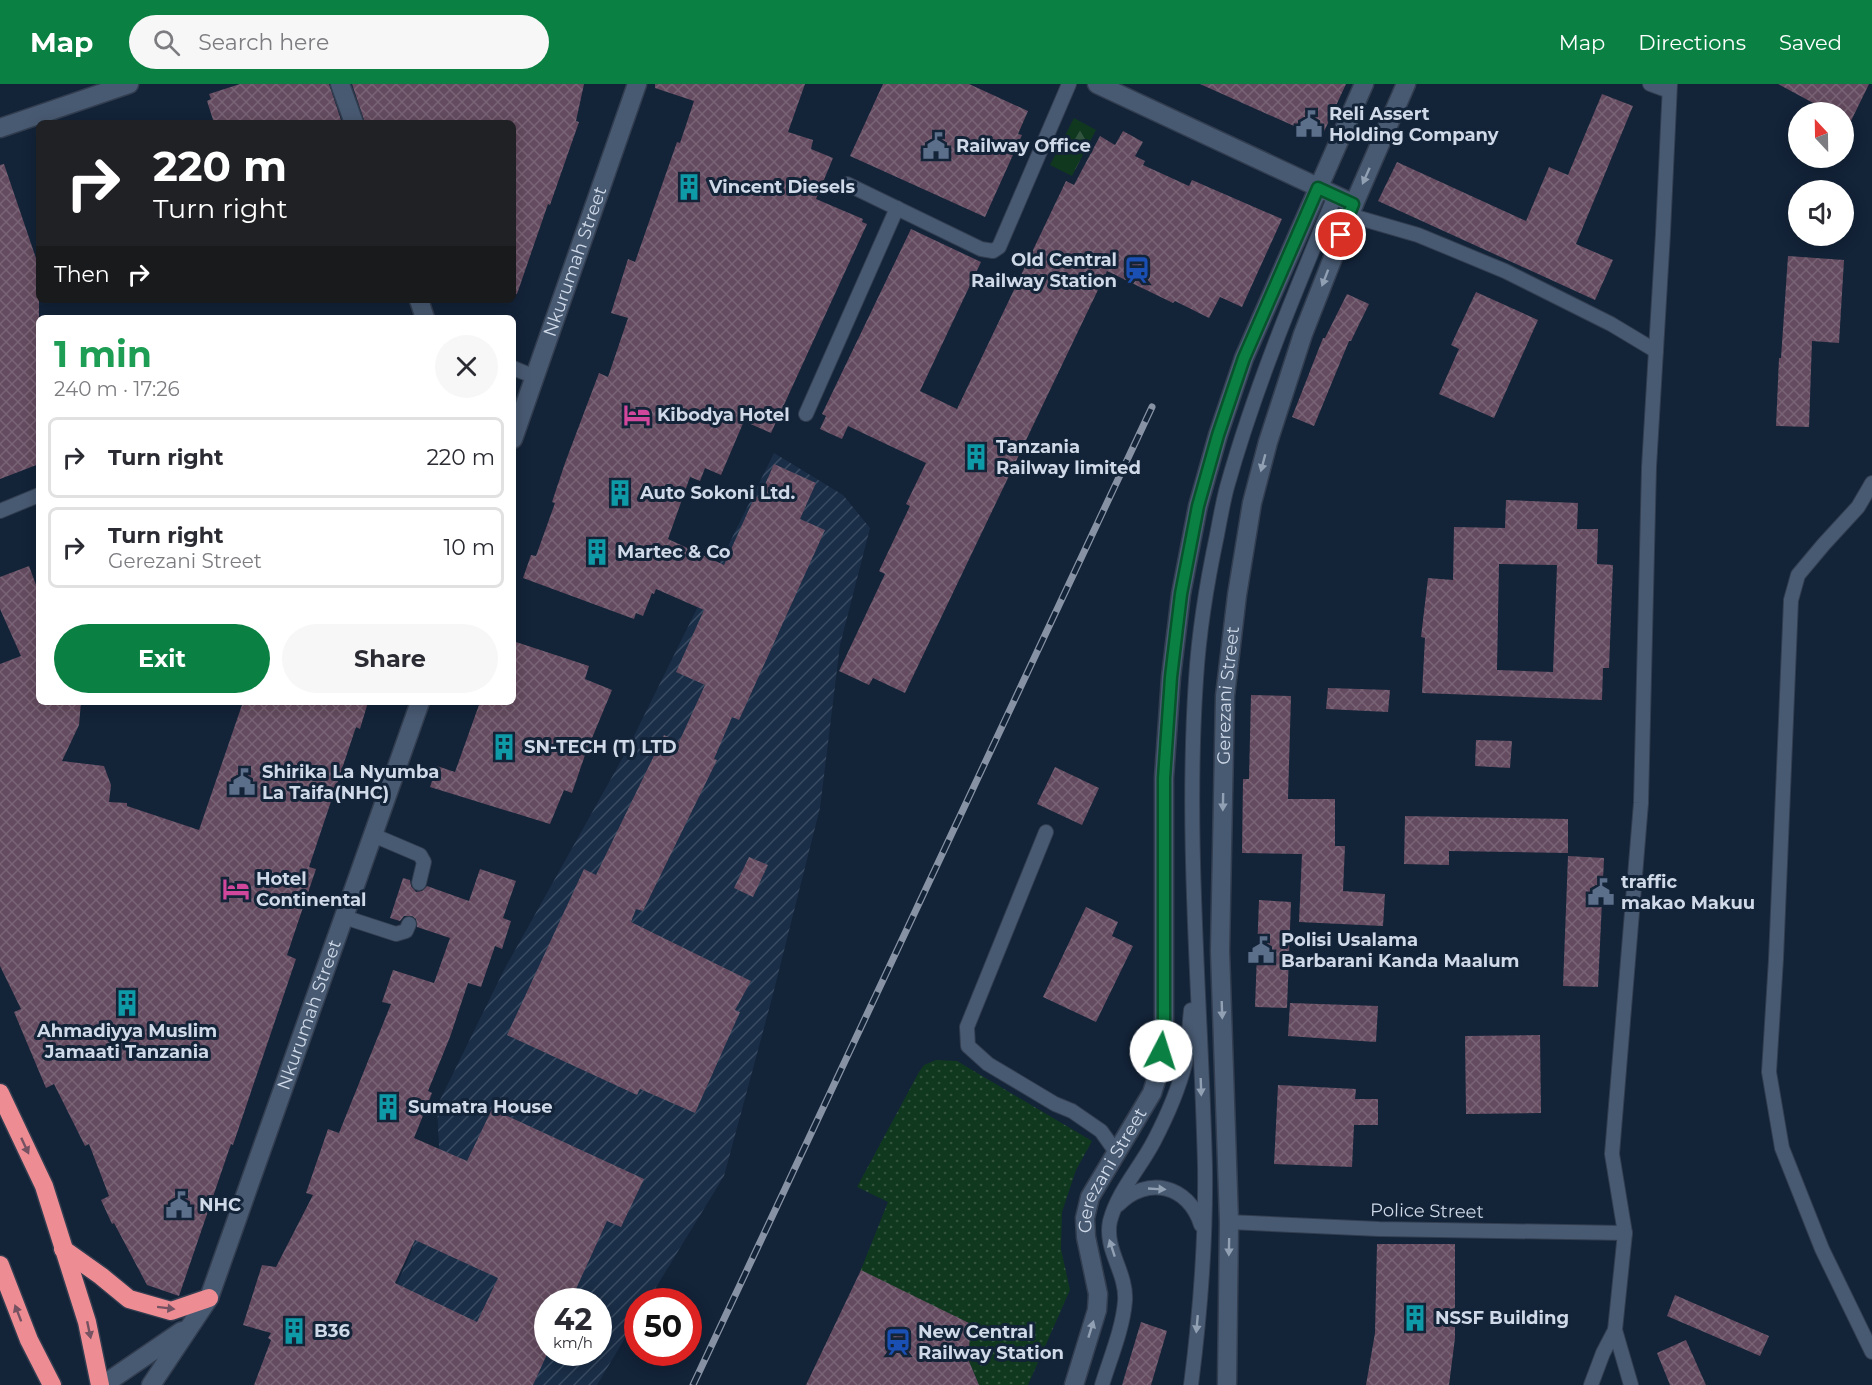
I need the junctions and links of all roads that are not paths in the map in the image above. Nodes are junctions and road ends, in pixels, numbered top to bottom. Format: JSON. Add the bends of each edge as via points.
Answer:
{"nodes":[{"id":1,"x":129,"y":84,"type":"edge"},
{"id":2,"x":340,"y":84,"type":"edge"},
{"id":3,"x":637,"y":84,"type":"edge"},
{"id":4,"x":1069,"y":84,"type":"edge"},
{"id":5,"x":1097,"y":84,"type":"edge"},
{"id":6,"x":1364,"y":84,"type":"edge"},
{"id":7,"x":1406,"y":84,"type":"edge"},
{"id":8,"x":1650,"y":84,"type":"edge"},
{"id":9,"x":1670,"y":88,"type":"edge"},
{"id":10,"x":353,"y":120,"type":"edge"},
{"id":11,"x":0,"y":128,"type":"edge"},
{"id":12,"x":847,"y":183,"type":"dead end"},
{"id":13,"x":1318,"y":188,"type":"junction"},
{"id":14,"x":1335,"y":196,"type":"junction"},
{"id":15,"x":897,"y":208,"type":"junction"},
{"id":16,"x":1351,"y":210,"type":"junction"},
{"id":17,"x":1656,"y":351,"type":"junction"},
{"id":18,"x":516,"y":369,"type":"edge"},
{"id":19,"x":535,"y":377,"type":"junction"},
{"id":20,"x":806,"y":414,"type":"dead end"},
{"id":21,"x":516,"y":431,"type":"edge"},
{"id":22,"x":1872,"y":483,"type":"edge"},
{"id":23,"x":36,"y":496,"type":"edge"},
{"id":24,"x":0,"y":511,"type":"edge"},
{"id":25,"x":419,"y":705,"type":"edge"},
{"id":26,"x":1046,"y":832,"type":"dead end"},
{"id":27,"x":373,"y":835,"type":"junction"},
{"id":28,"x":419,"y":883,"type":"dead end"},
{"id":29,"x":344,"y":917,"type":"junction"},
{"id":30,"x":409,"y":924,"type":"dead end"},
{"id":31,"x":1196,"y":966,"type":"junction"},
{"id":32,"x":0,"y":1093,"type":"edge"},
{"id":33,"x":1116,"y":1152,"type":"junction"},
{"id":34,"x":1111,"y":1218,"type":"junction"},
{"id":35,"x":1229,"y":1222,"type":"junction"},
{"id":36,"x":1624,"y":1233,"type":"junction"},
{"id":37,"x":1203,"y":1242,"type":"junction"},
{"id":38,"x":63,"y":1249,"type":"junction"},
{"id":39,"x":0,"y":1265,"type":"edge"},
{"id":40,"x":209,"y":1298,"type":"junction"},
{"id":41,"x":190,"y":1325,"type":"junction"},
{"id":42,"x":1615,"y":1330,"type":"junction"},
{"id":43,"x":1872,"y":1352,"type":"edge"},
{"id":44,"x":52,"y":1385,"type":"edge"},
{"id":45,"x":102,"y":1385,"type":"edge"},
{"id":46,"x":151,"y":1385,"type":"edge"},
{"id":47,"x":1074,"y":1385,"type":"edge"},
{"id":48,"x":1102,"y":1385,"type":"edge"},
{"id":49,"x":1191,"y":1385,"type":"edge"},
{"id":50,"x":1227,"y":1385,"type":"edge"},
{"id":51,"x":1591,"y":1385,"type":"edge"},
{"id":52,"x":1631,"y":1385,"type":"edge"}],
"edges":[{"from":1,"to":11,"type":"main road"},
{"from":2,"to":10,"type":"main road"},
{"from":3,"to":19,"type":"main road","name":"Nkurumah Street"},
{"from":4,"to":15,"type":"lane","via":[[999,247],[993,251],[981,249]]},
{"from":5,"to":13,"type":"main road"},
{"from":6,"to":13,"type":"main road","name":"Gerezani Street"},
{"from":7,"to":16,"type":"main road","name":"Gerezani Street","one_way":true},
{"from":8,"to":9,"type":"lane"},
{"from":9,"to":17,"type":"lane"},
{"from":12,"to":15,"type":"lane"},
{"from":13,"to":14,"type":"main road"},
{"from":13,"to":33,"type":"main road","name":"Gerezani Street","via":[[1244,358],[1198,506],[1181,594],[1164,778],[1164,1031],[1152,1093]]},
{"from":14,"to":16,"type":"main road"},
{"from":14,"to":31,"type":"lane","via":[[1257,391],[1226,489],[1208,576],[1196,677],[1192,773]]},
{"from":15,"to":20,"type":"lane"},
{"from":16,"to":17,"type":"lane","via":[[1505,271]]},
{"from":16,"to":35,"type":"main road","name":"Gerezani Street","one_way":true,"via":[[1303,334],[1268,442],[1252,503],[1235,606],[1225,696],[1220,951]]},
{"from":17,"to":36,"type":"lane","via":[[1649,467],[1641,803],[1612,1154]]},
{"from":18,"to":19,"type":"lane"},
{"from":19,"to":21,"type":"main road","name":"Nkurumah Street"},
{"from":22,"to":43,"type":"lane","via":[[1858,507],[1798,575],[1791,600],[1769,1072],[1782,1148],[1822,1249]]},
{"from":23,"to":24,"type":"lane"},
{"from":25,"to":27,"type":"main road","name":"Nkurumah Street"},
{"from":26,"to":33,"type":"lane","via":[[967,1027],[968,1046],[987,1064],[1101,1131]]},
{"from":27,"to":28,"type":"lane","via":[[423,858]]},
{"from":27,"to":29,"type":"main road","name":"Nkurumah Street"},
{"from":29,"to":30,"type":"lane","via":[[396,934],[406,931]]},
{"from":29,"to":40,"type":"main road","name":"Nkurumah Street"},
{"from":31,"to":34,"type":"lane","via":[[1185,1062],[1173,1102]]},
{"from":31,"to":37,"type":"lane","one_way":true,"via":[[1205,1169]]},
{"from":32,"to":38,"type":"highway","one_way":true,"via":[[44,1186]]},
{"from":47,"to":33,"type":"main road","name":"Gerezani Street","one_way":true,"via":[[1097,1310],[1098,1294],[1085,1218],[1090,1197]]},
{"from":34,"to":37,"type":"lane","one_way":true,"via":[[1131,1194],[1160,1187],[1188,1200],[1197,1213]]},
{"from":48,"to":34,"type":"lane","one_way":true,"via":[[1125,1301],[1123,1282],[1110,1248]]},
{"from":35,"to":36,"type":"lane","name":"Police Street"},
{"from":35,"to":50,"type":"main road","name":"Gerezani Street","one_way":true},
{"from":36,"to":42,"type":"lane"},
{"from":37,"to":49,"type":"lane","one_way":true},
{"from":38,"to":40,"type":"highway","one_way":true,"via":[[129,1299],[171,1311]]},
{"from":38,"to":45,"type":"highway","one_way":true},
{"from":44,"to":39,"type":"highway","one_way":true,"via":[[28,1340]]},
{"from":40,"to":41,"type":"main road","name":"Nkurumah Street"},
{"from":41,"to":45,"type":"main road","name":"Nkurumah Street"},
{"from":41,"to":46,"type":"main road","name":"Nkurumah Street"},
{"from":42,"to":51,"type":"lane"},
{"from":42,"to":52,"type":"lane"}]}
